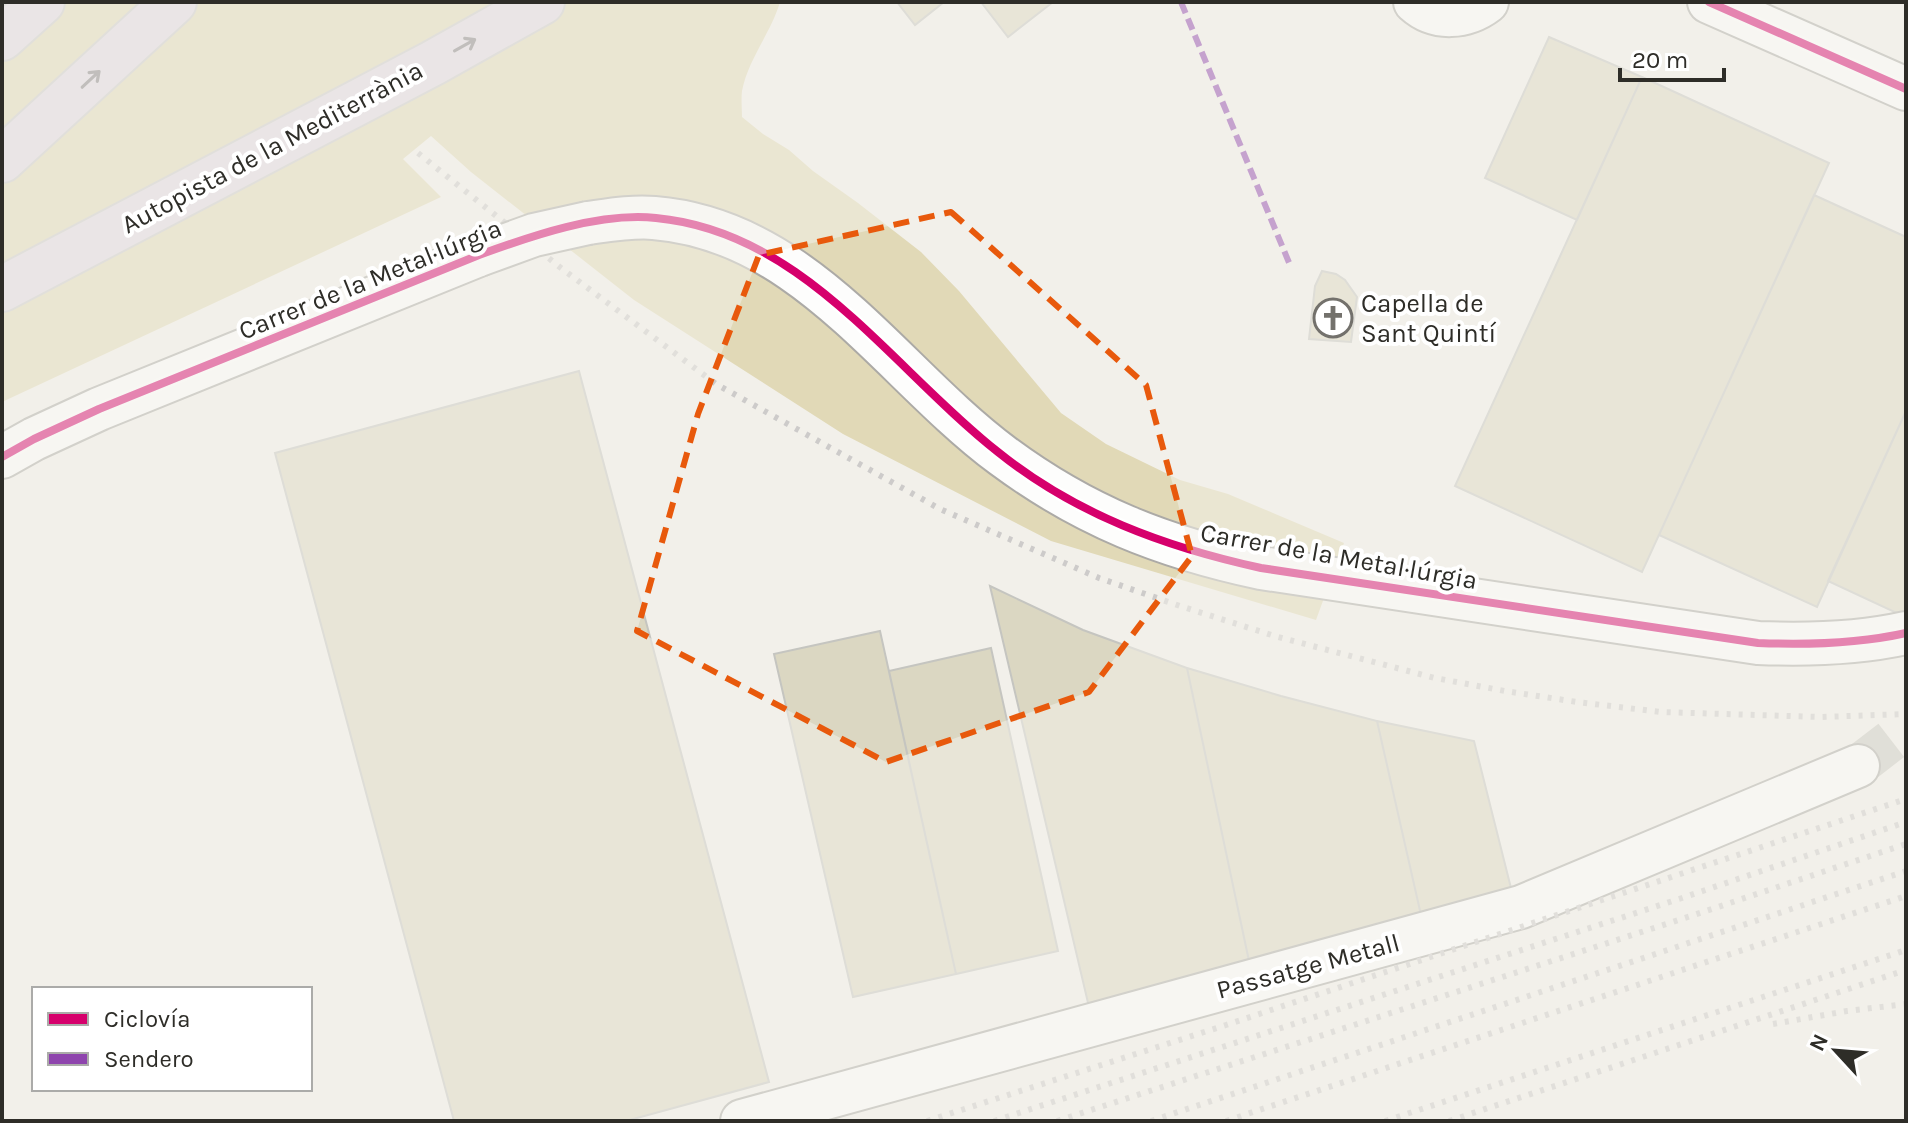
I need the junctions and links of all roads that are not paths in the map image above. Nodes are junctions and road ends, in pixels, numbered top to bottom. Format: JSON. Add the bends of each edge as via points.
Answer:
{"nodes":[{"id":1,"x":42,"y":2,"type":"edge"},
{"id":2,"x":174,"y":2,"type":"edge"},
{"id":3,"x":542,"y":2,"type":"edge"},
{"id":4,"x":1415,"y":2,"type":"edge"},
{"id":5,"x":1487,"y":2,"type":"edge"},
{"id":6,"x":1709,"y":2,"type":"edge"},
{"id":7,"x":2,"y":38,"type":"edge"},
{"id":8,"x":1906,"y":89,"type":"edge"},
{"id":9,"x":2,"y":160,"type":"edge"},
{"id":10,"x":2,"y":289,"type":"edge"},
{"id":11,"x":2,"y":457,"type":"edge"},
{"id":12,"x":1906,"y":633,"type":"edge"},
{"id":13,"x":1858,"y":766,"type":"tunnel mouth"},
{"id":14,"x":742,"y":1121,"type":"edge"}],
"edges":[{"from":1,"to":7,"type":"highway"},
{"from":9,"to":2,"type":"highway","one_way":true},
{"from":10,"to":3,"type":"highway","name":"Autopista de la Mediterrània","one_way":true},
{"from":4,"to":5,"type":"street","via":[[1438,14],[1457,15]]},
{"from":6,"to":8,"type":"street"},
{"from":11,"to":12,"type":"street","name":"Carrer de la Metal·lúrgia","bridge":true,"via":[[99,409],[479,255],[588,223],[654,218],[721,232],[784,264],[844,310],[999,453],[1069,500],[1159,541],[1261,568],[1758,643],[1846,643]]},
{"from":13,"to":14,"type":"street","name":"Passatge Metall","via":[[1521,907]]}]}
